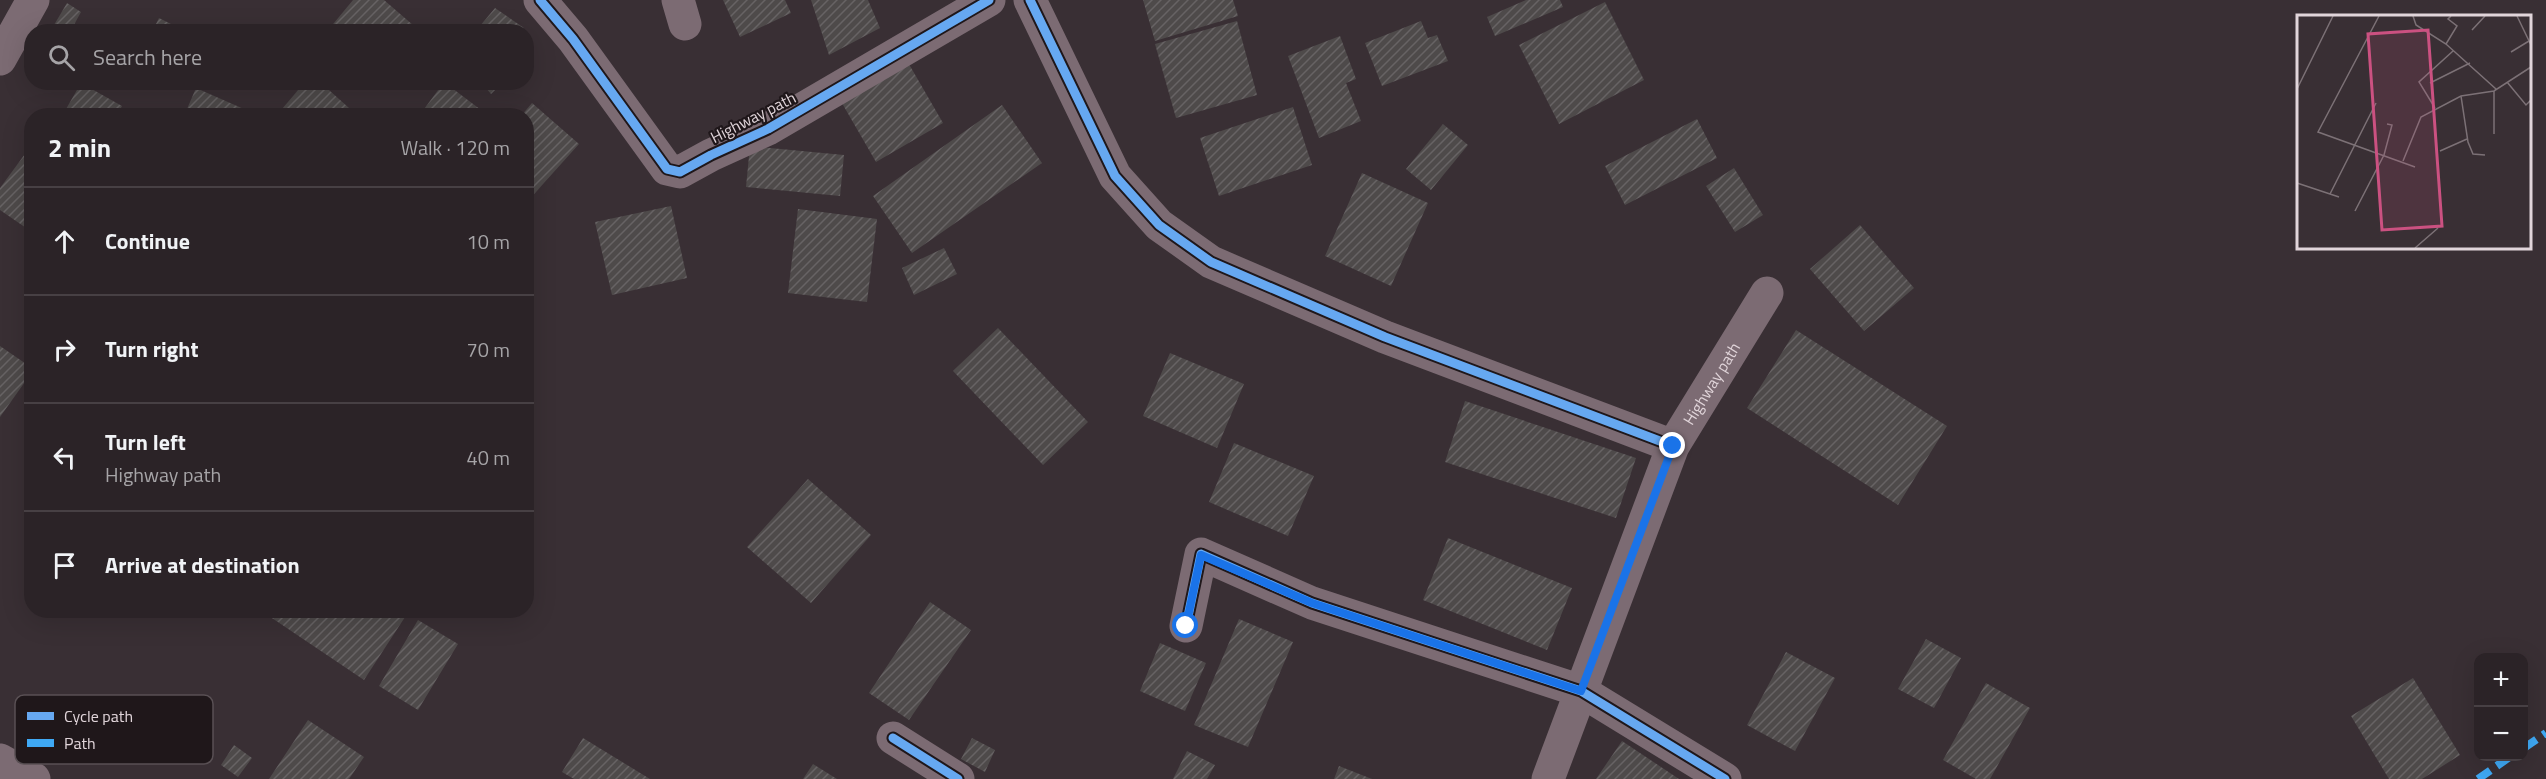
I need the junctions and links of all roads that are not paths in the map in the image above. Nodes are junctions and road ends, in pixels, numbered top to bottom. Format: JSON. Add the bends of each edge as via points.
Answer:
{"nodes":[{"id":1,"x":33,"y":0,"type":"edge"},
{"id":2,"x":540,"y":0,"type":"edge"},
{"id":3,"x":989,"y":0,"type":"edge"},
{"id":4,"x":1030,"y":0,"type":"edge"},
{"id":5,"x":0,"y":58,"type":"edge"},
{"id":6,"x":1767,"y":293,"type":"dead end"},
{"id":7,"x":1673,"y":446,"type":"junction"},
{"id":8,"x":1186,"y":626,"type":"dead end"},
{"id":9,"x":1581,"y":691,"type":"junction"},
{"id":10,"x":893,"y":738,"type":"dead end"},
{"id":11,"x":0,"y":760,"type":"edge"},
{"id":12,"x":34,"y":779,"type":"edge"},
{"id":13,"x":958,"y":779,"type":"edge"},
{"id":14,"x":1548,"y":779,"type":"edge"},
{"id":15,"x":1725,"y":779,"type":"edge"}],
"edges":[{"from":1,"to":5,"type":"street"},
{"from":2,"to":3,"type":"street","name":"Highway path","via":[[667,169],[680,172],[768,129]]},
{"from":4,"to":7,"type":"street","via":[[1115,176],[1159,225],[1211,261],[1384,337]]},
{"from":6,"to":7,"type":"street","name":"Highway path"},
{"from":7,"to":9,"type":"street","name":"Highway path"},
{"from":8,"to":9,"type":"street","via":[[1201,555],[1312,603]]},
{"from":9,"to":14,"type":"street","name":"Highway path"},
{"from":9,"to":15,"type":"street"},
{"from":10,"to":13,"type":"street"},
{"from":11,"to":12,"type":"street"}]}
